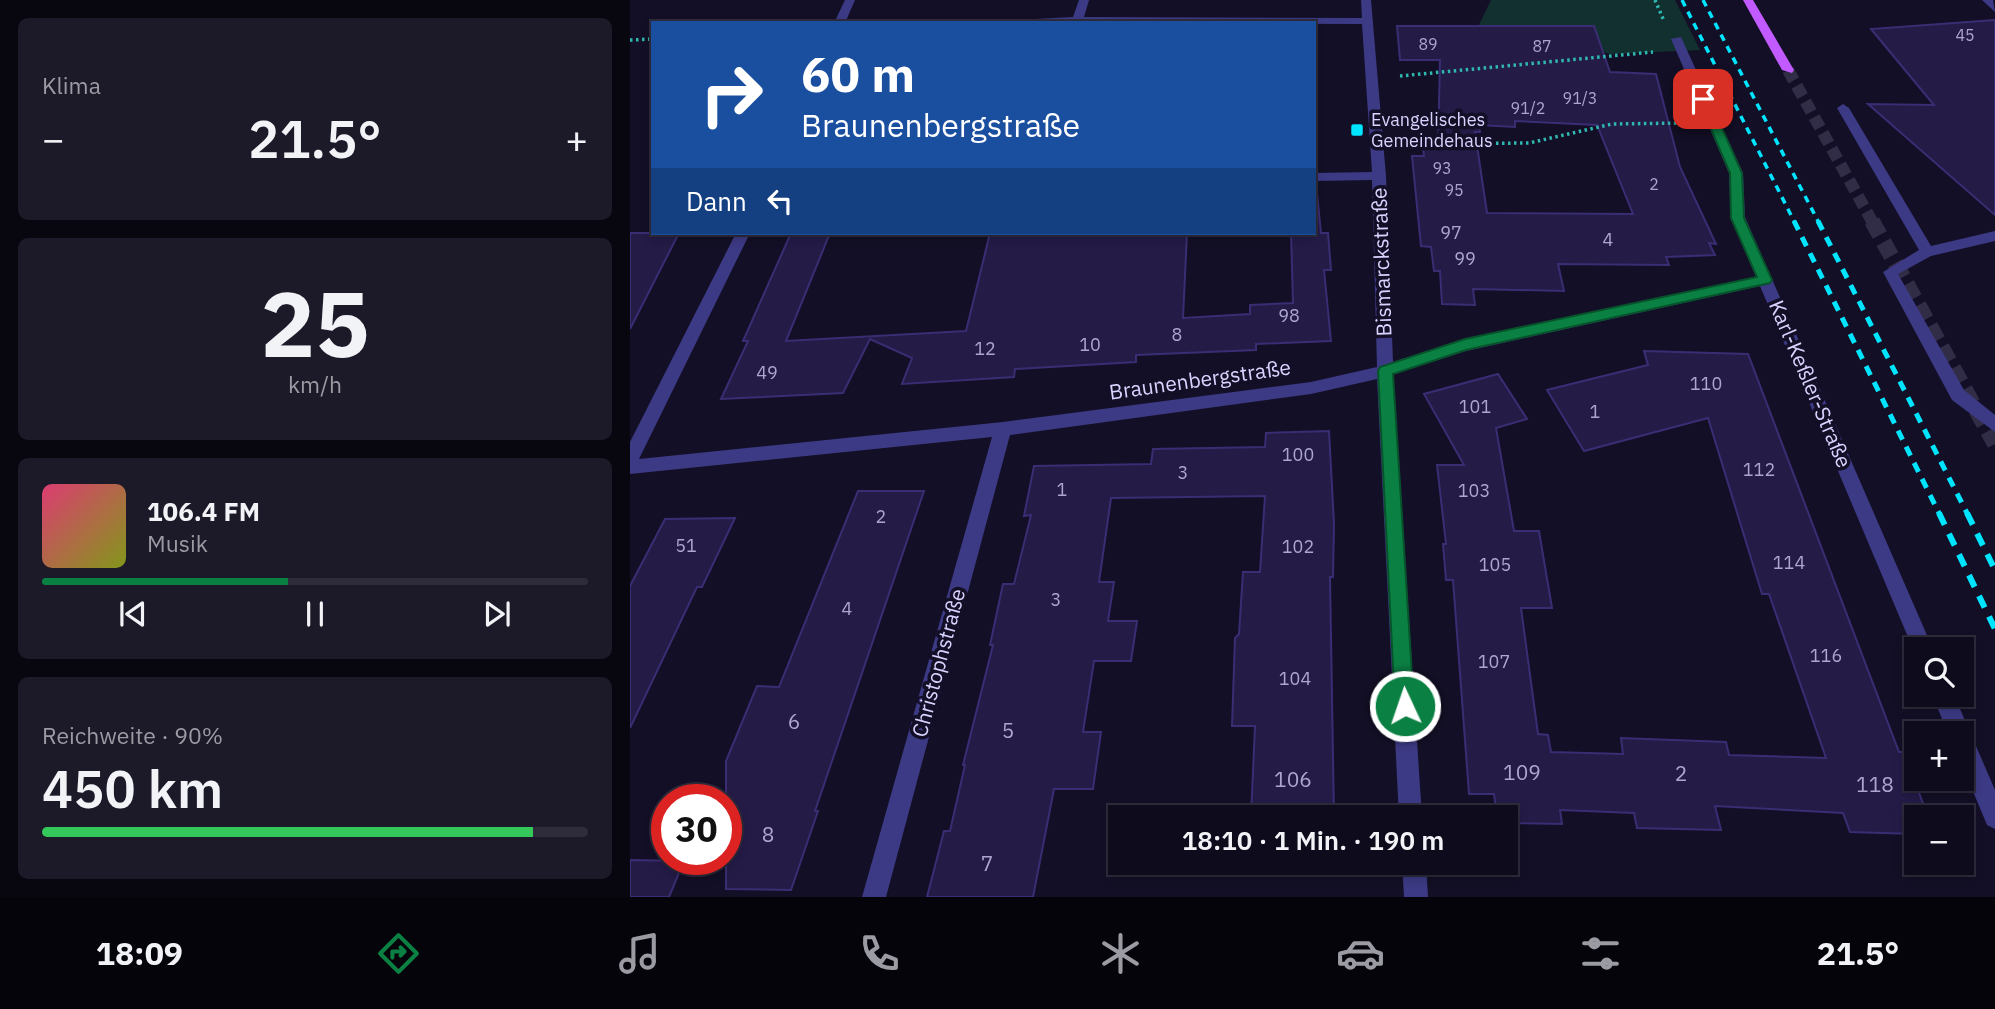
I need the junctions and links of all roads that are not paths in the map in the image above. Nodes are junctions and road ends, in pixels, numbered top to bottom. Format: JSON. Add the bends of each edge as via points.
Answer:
{"nodes":[{"id":1,"x":849,"y":0,"type":"edge"},
{"id":2,"x":1084,"y":0,"type":"edge"},
{"id":3,"x":1366,"y":0,"type":"edge"},
{"id":4,"x":1748,"y":0,"type":"edge"},
{"id":5,"x":1987,"y":0,"type":"edge"},
{"id":6,"x":1995,"y":9,"type":"edge"},
{"id":7,"x":1078,"y":20,"type":"junction"},
{"id":8,"x":840,"y":21,"type":"edge"},
{"id":9,"x":1057,"y":21,"type":"edge"},
{"id":10,"x":1368,"y":21,"type":"junction"},
{"id":11,"x":1679,"y":45,"type":"road end"},
{"id":12,"x":1788,"y":70,"type":"tunnel mouth"},
{"id":13,"x":1843,"y":108,"type":"dead end"},
{"id":14,"x":1379,"y":176,"type":"junction"},
{"id":15,"x":1316,"y":177,"type":"edge"},
{"id":16,"x":742,"y":235,"type":"edge"},
{"id":17,"x":1995,"y":236,"type":"edge"},
{"id":18,"x":1927,"y":252,"type":"junction"},
{"id":19,"x":1765,"y":280,"type":"junction"},
{"id":20,"x":1385,"y":371,"type":"junction"},
{"id":21,"x":1995,"y":425,"type":"edge"},
{"id":22,"x":1003,"y":429,"type":"junction"},
{"id":23,"x":630,"y":459,"type":"edge"},
{"id":24,"x":630,"y":467,"type":"edge"},
{"id":25,"x":1918,"y":637,"type":"edge"},
{"id":26,"x":1974,"y":767,"type":"edge"},
{"id":27,"x":1410,"y":805,"type":"edge"},
{"id":28,"x":1995,"y":817,"type":"edge"},
{"id":29,"x":1415,"y":875,"type":"edge"},
{"id":30,"x":874,"y":897,"type":"edge"},
{"id":31,"x":1416,"y":897,"type":"edge"}],
"edges":[{"from":1,"to":8,"type":"street"},
{"from":2,"to":7,"type":"street"},
{"from":3,"to":10,"type":"street","name":"Bismarckstraße"},
{"from":4,"to":12,"type":"main road"},
{"from":5,"to":6,"type":"street"},
{"from":7,"to":9,"type":"street"},
{"from":7,"to":10,"type":"street"},
{"from":10,"to":14,"type":"street","name":"Bismarckstraße"},
{"from":11,"to":19,"type":"street","name":"Karl-Keßler-Straße","via":[[1736,173],[1738,218]]},
{"from":13,"to":18,"type":"street"},
{"from":14,"to":15,"type":"street"},
{"from":14,"to":20,"type":"street","name":"Bismarckstraße"},
{"from":16,"to":23,"type":"street"},
{"from":17,"to":18,"type":"street"},
{"from":18,"to":21,"type":"street","via":[[1890,272],[1958,395]]},
{"from":19,"to":20,"type":"street","name":"Braunenbergstraße","via":[[1465,345]]},
{"from":19,"to":25,"type":"street","name":"Karl-Keßler-Straße"},
{"from":20,"to":22,"type":"street","name":"Braunenbergstraße","via":[[1311,388]]},
{"from":20,"to":27,"type":"street","name":"Bismarckstraße"},
{"from":22,"to":24,"type":"street","name":"Braunenbergstraße"},
{"from":22,"to":30,"type":"street","name":"Christophstraße"},
{"from":26,"to":28,"type":"street"},
{"from":29,"to":31,"type":"street"}]}
